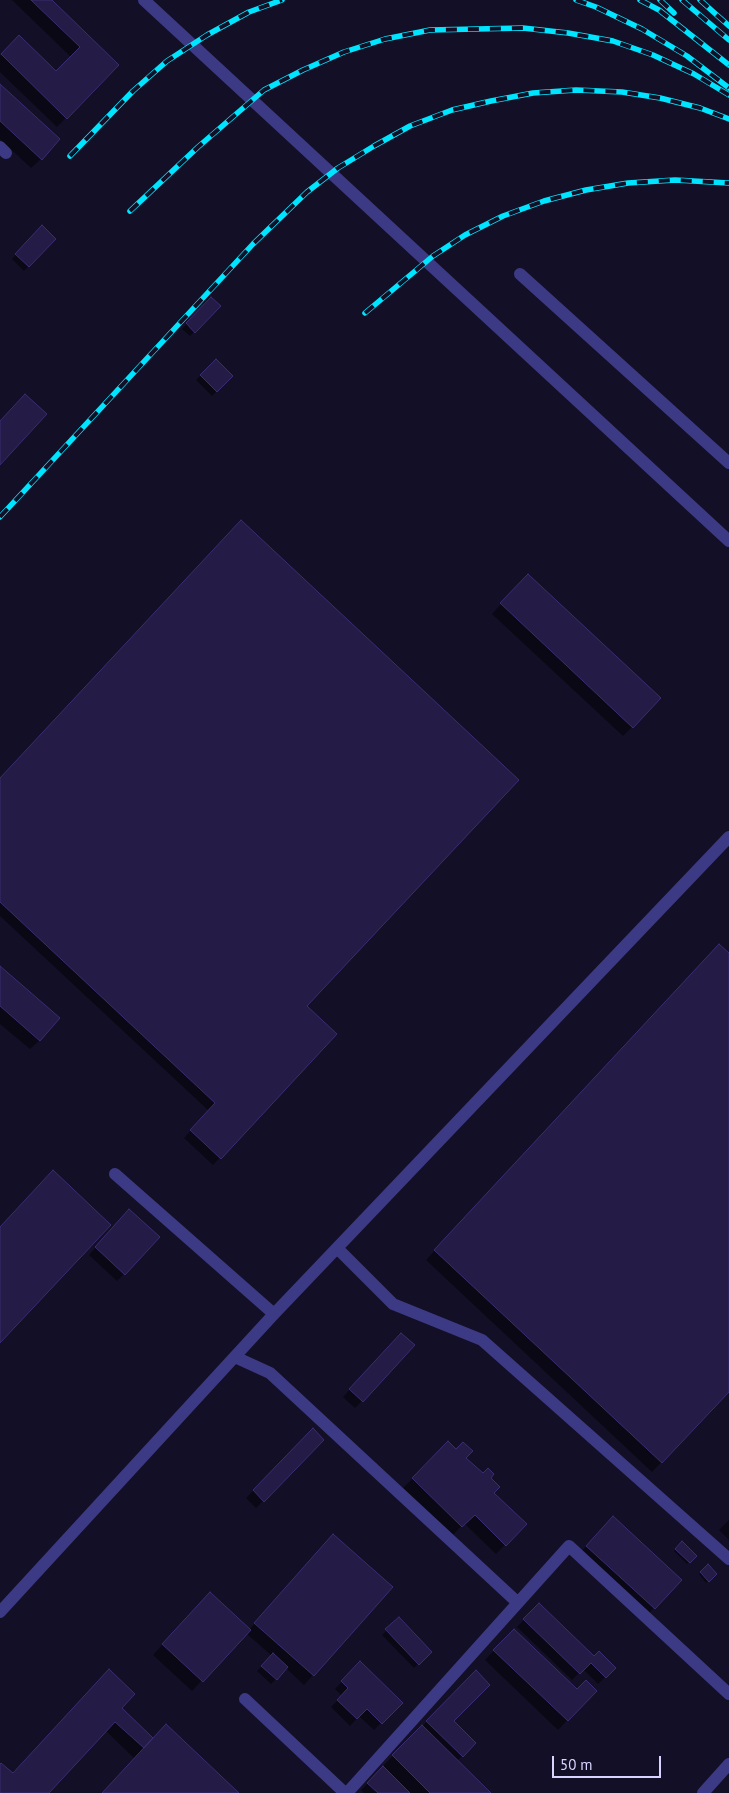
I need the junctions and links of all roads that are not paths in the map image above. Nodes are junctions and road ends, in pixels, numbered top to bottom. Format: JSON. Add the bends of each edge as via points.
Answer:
{"nodes":[{"id":1,"x":144,"y":0,"type":"edge"},
{"id":2,"x":520,"y":274,"type":"dead end"},
{"id":3,"x":729,"y":463,"type":"edge"},
{"id":4,"x":729,"y":541,"type":"edge"},
{"id":5,"x":729,"y":837,"type":"edge"},
{"id":6,"x":115,"y":1174,"type":"dead end"},
{"id":7,"x":337,"y":1248,"type":"junction"},
{"id":8,"x":274,"y":1314,"type":"junction"},
{"id":9,"x":235,"y":1357,"type":"junction"},
{"id":10,"x":729,"y":1559,"type":"edge"},
{"id":11,"x":517,"y":1602,"type":"junction"},
{"id":12,"x":0,"y":1612,"type":"edge"},
{"id":13,"x":729,"y":1694,"type":"edge"},
{"id":14,"x":245,"y":1699,"type":"dead end"},
{"id":15,"x":729,"y":1764,"type":"edge"},
{"id":16,"x":346,"y":1793,"type":"edge"},
{"id":17,"x":703,"y":1793,"type":"edge"}],
"edges":[{"from":1,"to":4,"type":"street"},
{"from":2,"to":3,"type":"street"},
{"from":5,"to":7,"type":"street"},
{"from":6,"to":8,"type":"street"},
{"from":7,"to":8,"type":"street"},
{"from":7,"to":10,"type":"street","via":[[393,1304],[482,1340]]},
{"from":8,"to":9,"type":"street"},
{"from":9,"to":11,"type":"street","via":[[270,1373]]},
{"from":9,"to":12,"type":"street"},
{"from":11,"to":13,"type":"street","via":[[569,1546]]},
{"from":11,"to":16,"type":"street"},
{"from":14,"to":16,"type":"street"},
{"from":15,"to":17,"type":"street"}]}
